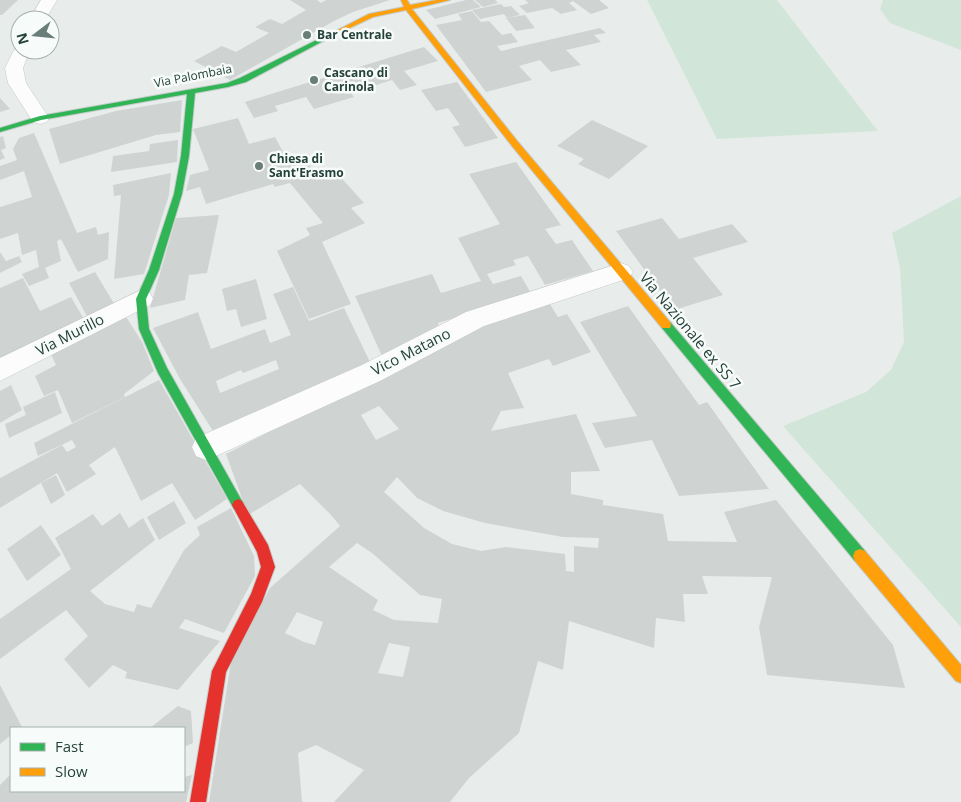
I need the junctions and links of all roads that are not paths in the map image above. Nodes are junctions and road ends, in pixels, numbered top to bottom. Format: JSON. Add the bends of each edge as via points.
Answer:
{"nodes":[{"id":1,"x":447,"y":0,"type":"edge"},
{"id":2,"x":406,"y":4,"type":"edge"},
{"id":3,"x":18,"y":60,"type":"edge"},
{"id":4,"x":191,"y":91,"type":"junction"},
{"id":5,"x":40,"y":118,"type":"junction"},
{"id":6,"x":0,"y":130,"type":"edge"},
{"id":7,"x":621,"y":272,"type":"junction"},
{"id":8,"x":141,"y":299,"type":"junction"},
{"id":9,"x":0,"y":370,"type":"edge"},
{"id":10,"x":206,"y":447,"type":"junction"},
{"id":11,"x":961,"y":676,"type":"edge"},
{"id":12,"x":198,"y":802,"type":"edge"}],
"edges":[{"from":1,"to":2,"type":"street","name":"Via Palombaia","via":[[423,7]]},
{"from":2,"to":4,"type":"street","name":"Via Palombaia","via":[[372,15],[243,80]]},
{"from":2,"to":7,"type":"street","name":"Via Nazionale ex SS 7","via":[[515,144]]},
{"from":3,"to":5,"type":"street","via":[[14,68],[17,83]]},
{"from":4,"to":5,"type":"street","name":"Via Palombaia"},
{"from":4,"to":8,"type":"street","via":[[178,194],[154,270]]},
{"from":5,"to":6,"type":"street","name":"Via Palombaia"},
{"from":7,"to":10,"type":"street","name":"Vico Matano","via":[[475,319],[371,373]]},
{"from":7,"to":11,"type":"street","name":"Via Nazionale ex SS 7"},
{"from":8,"to":9,"type":"street","name":"Via Murillo"},
{"from":8,"to":10,"type":"street","via":[[148,341]]},
{"from":10,"to":12,"type":"street","via":[[263,550],[268,567],[257,597],[219,671]]}]}
